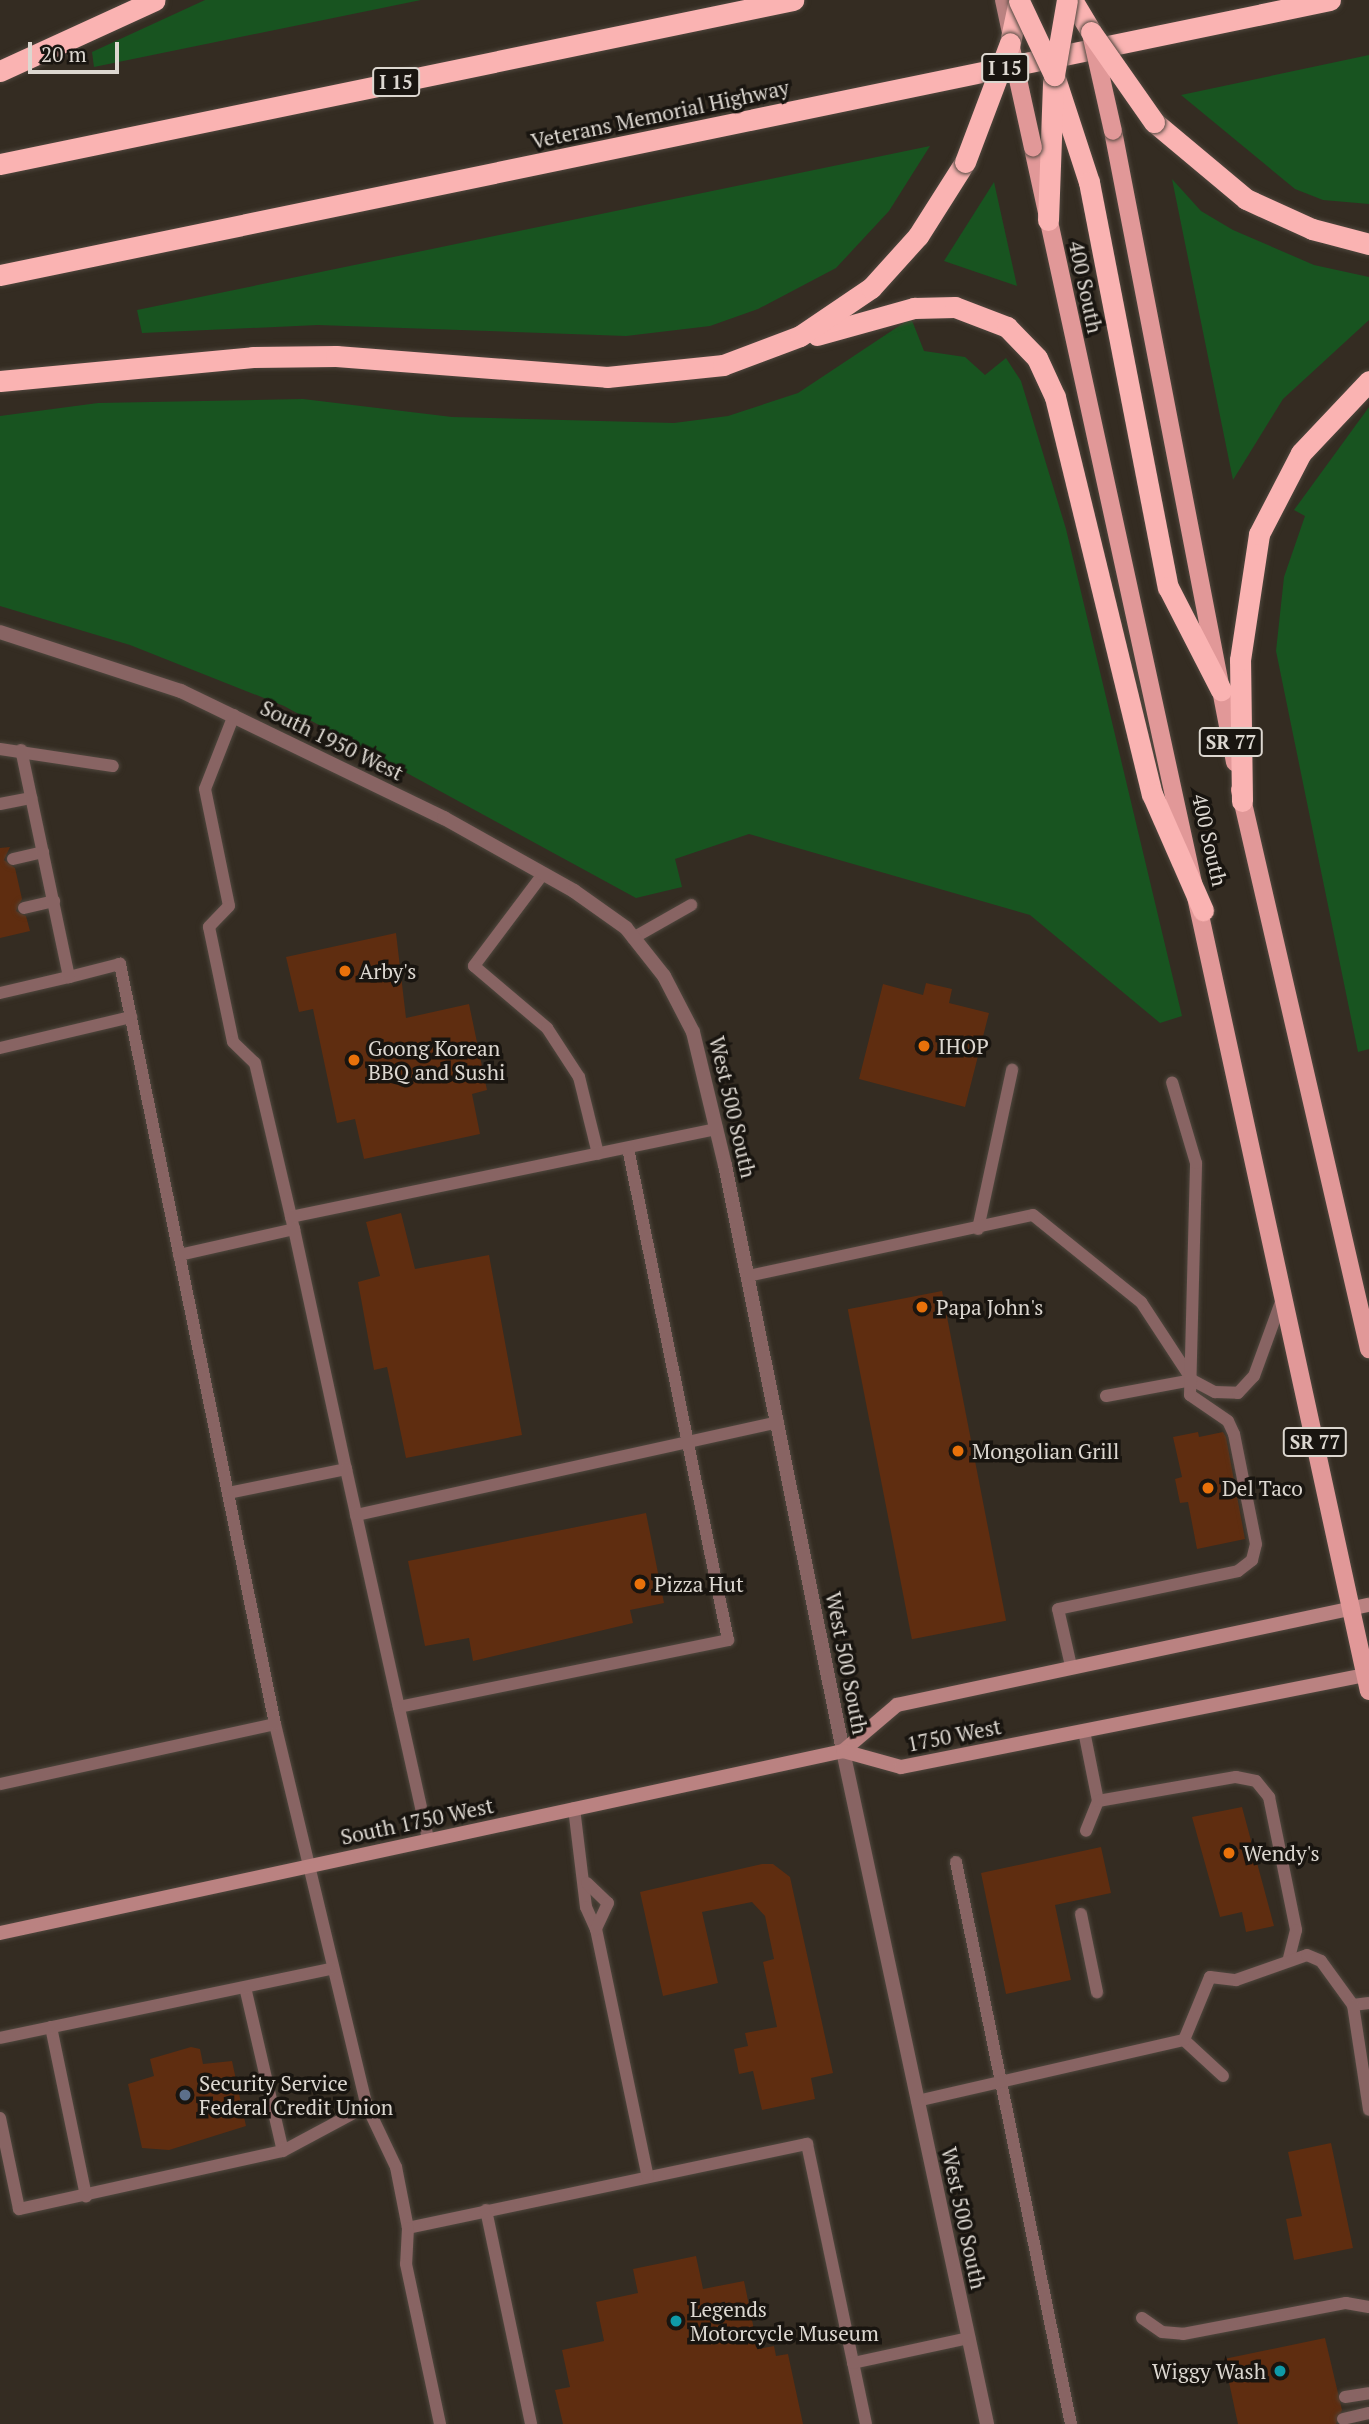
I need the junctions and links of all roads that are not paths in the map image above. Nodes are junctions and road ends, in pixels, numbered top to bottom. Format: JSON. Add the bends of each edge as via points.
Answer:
{"nodes":[{"id":1,"x":155,"y":0,"type":"edge"},
{"id":2,"x":793,"y":0,"type":"edge"},
{"id":3,"x":1002,"y":0,"type":"edge"},
{"id":4,"x":1018,"y":0,"type":"edge"},
{"id":5,"x":1070,"y":0,"type":"edge"},
{"id":6,"x":1084,"y":0,"type":"edge"},
{"id":7,"x":1330,"y":0,"type":"edge"},
{"id":8,"x":1091,"y":32,"type":"junction"},
{"id":9,"x":1010,"y":43,"type":"junction"},
{"id":10,"x":0,"y":71,"type":"edge"},
{"id":11,"x":1054,"y":75,"type":"junction"},
{"id":12,"x":1041,"y":146,"type":"junction"},
{"id":13,"x":0,"y":164,"type":"edge"},
{"id":14,"x":1048,"y":219,"type":"joint"},
{"id":15,"x":1369,"y":244,"type":"edge"},
{"id":16,"x":0,"y":275,"type":"edge"},
{"id":17,"x":775,"y":348,"type":"junction"},
{"id":18,"x":0,"y":381,"type":"edge"},
{"id":19,"x":1369,"y":381,"type":"edge"},
{"id":20,"x":0,"y":632,"type":"edge"},
{"id":21,"x":1221,"y":690,"type":"junction"},
{"id":22,"x":234,"y":715,"type":"junction"},
{"id":23,"x":0,"y":748,"type":"edge"},
{"id":24,"x":21,"y":750,"type":"junction"},
{"id":25,"x":113,"y":766,"type":"dead end"},
{"id":26,"x":31,"y":798,"type":"junction"},
{"id":27,"x":1242,"y":801,"type":"junction"},
{"id":28,"x":0,"y":804,"type":"edge"},
{"id":29,"x":43,"y":852,"type":"junction"},
{"id":30,"x":13,"y":859,"type":"dead end"},
{"id":31,"x":543,"y":874,"type":"junction"},
{"id":32,"x":54,"y":901,"type":"junction"},
{"id":33,"x":691,"y":905,"type":"dead end"},
{"id":34,"x":24,"y":908,"type":"dead end"},
{"id":35,"x":1203,"y":910,"type":"junction"},
{"id":36,"x":630,"y":933,"type":"junction"},
{"id":37,"x":69,"y":977,"type":"junction"},
{"id":38,"x":0,"y":993,"type":"edge"},
{"id":39,"x":131,"y":1017,"type":"junction"},
{"id":40,"x":0,"y":1048,"type":"edge"},
{"id":41,"x":1012,"y":1070,"type":"dead end"},
{"id":42,"x":1172,"y":1082,"type":"dead end"},
{"id":43,"x":717,"y":1129,"type":"junction"},
{"id":44,"x":628,"y":1148,"type":"junction"},
{"id":45,"x":598,"y":1154,"type":"junction"},
{"id":46,"x":293,"y":1223,"type":"junction"},
{"id":47,"x":978,"y":1229,"type":"junction"},
{"id":48,"x":179,"y":1255,"type":"junction"},
{"id":49,"x":748,"y":1276,"type":"junction"},
{"id":50,"x":1284,"y":1291,"type":"junction"},
{"id":51,"x":1369,"y":1349,"type":"edge"},
{"id":52,"x":1192,"y":1380,"type":"junction"},
{"id":53,"x":1106,"y":1396,"type":"dead end"},
{"id":54,"x":778,"y":1422,"type":"junction"},
{"id":55,"x":689,"y":1442,"type":"junction"},
{"id":56,"x":345,"y":1469,"type":"junction"},
{"id":57,"x":228,"y":1493,"type":"junction"},
{"id":58,"x":356,"y":1515,"type":"junction"},
{"id":59,"x":1369,"y":1605,"type":"edge"},
{"id":60,"x":1349,"y":1608,"type":"junction"},
{"id":61,"x":1072,"y":1666,"type":"junction"},
{"id":62,"x":1368,"y":1680,"type":"edge"},
{"id":63,"x":399,"y":1707,"type":"junction"},
{"id":64,"x":275,"y":1724,"type":"junction"},
{"id":65,"x":1084,"y":1731,"type":"junction"},
{"id":66,"x":843,"y":1751,"type":"junction"},
{"id":67,"x":0,"y":1784,"type":"edge"},
{"id":68,"x":1098,"y":1801,"type":"junction"},
{"id":69,"x":574,"y":1808,"type":"junction"},
{"id":70,"x":1086,"y":1831,"type":"dead end"},
{"id":71,"x":428,"y":1840,"type":"junction"},
{"id":72,"x":956,"y":1862,"type":"dead end"},
{"id":73,"x":308,"y":1866,"type":"junction"},
{"id":74,"x":587,"y":1883,"type":"junction"},
{"id":75,"x":1081,"y":1914,"type":"dead end"},
{"id":76,"x":596,"y":1929,"type":"junction"},
{"id":77,"x":0,"y":1933,"type":"edge"},
{"id":78,"x":1289,"y":1958,"type":"junction"},
{"id":79,"x":331,"y":1969,"type":"junction"},
{"id":80,"x":245,"y":1987,"type":"junction"},
{"id":81,"x":1097,"y":1992,"type":"dead end"},
{"id":82,"x":1369,"y":2003,"type":"edge"},
{"id":83,"x":1353,"y":2005,"type":"junction"},
{"id":84,"x":51,"y":2027,"type":"junction"},
{"id":85,"x":0,"y":2038,"type":"edge"},
{"id":86,"x":1184,"y":2040,"type":"junction"},
{"id":87,"x":1223,"y":2076,"type":"dead end"},
{"id":88,"x":1004,"y":2081,"type":"junction"},
{"id":89,"x":917,"y":2101,"type":"junction"},
{"id":90,"x":367,"y":2106,"type":"junction"},
{"id":91,"x":1369,"y":2110,"type":"edge"},
{"id":92,"x":0,"y":2118,"type":"edge"},
{"id":93,"x":283,"y":2151,"type":"junction"},
{"id":94,"x":648,"y":2177,"type":"junction"},
{"id":95,"x":86,"y":2196,"type":"junction"},
{"id":96,"x":486,"y":2210,"type":"junction"},
{"id":97,"x":408,"y":2228,"type":"junction"},
{"id":98,"x":1369,"y":2307,"type":"edge"},
{"id":99,"x":1142,"y":2318,"type":"dead end"},
{"id":100,"x":969,"y":2338,"type":"junction"},
{"id":101,"x":853,"y":2363,"type":"junction"},
{"id":102,"x":1369,"y":2393,"type":"edge"},
{"id":103,"x":1345,"y":2397,"type":"dead end"},
{"id":104,"x":1369,"y":2413,"type":"edge"},
{"id":105,"x":1343,"y":2419,"type":"dead end"},
{"id":106,"x":440,"y":2424,"type":"edge"},
{"id":107,"x":531,"y":2424,"type":"edge"},
{"id":108,"x":866,"y":2424,"type":"edge"},
{"id":109,"x":988,"y":2424,"type":"edge"},
{"id":110,"x":1071,"y":2424,"type":"edge"}],
"edges":[{"from":1,"to":10,"type":"highway"},
{"from":2,"to":13,"type":"highway","number":"I 15"},
{"from":3,"to":9,"type":"main road"},
{"from":4,"to":9,"type":"highway"},
{"from":4,"to":11,"type":"highway","bridge":true},
{"from":5,"to":8,"type":"highway"},
{"from":5,"to":11,"type":"highway","bridge":true},
{"from":6,"to":8,"type":"main road","name":"400 South","number":"SR 77"},
{"from":7,"to":16,"type":"highway","name":"Veterans Memorial Highway","number":"I 15"},
{"from":8,"to":15,"type":"highway","bridge":true,"via":[[1154,122],[1246,199],[1312,229]]},
{"from":8,"to":21,"type":"main road","name":"400 South","number":"SR 77","bridge":true},
{"from":9,"to":12,"type":"main road","bridge":true},
{"from":9,"to":17,"type":"highway","bridge":true,"via":[[965,162],[918,236],[871,288]]},
{"from":11,"to":12,"type":"highway"},
{"from":11,"to":21,"type":"highway","via":[[1077,138],[1168,587]]},
{"from":12,"to":14,"type":"highway"},
{"from":14,"to":35,"type":"main road","name":"400 South","number":"SR 77"},
{"from":17,"to":18,"type":"highway","via":[[695,372],[636,377],[336,356],[170,362]]},
{"from":17,"to":35,"type":"highway","via":[[934,306],[994,319],[1037,358],[1055,397],[1152,794]]},
{"from":19,"to":27,"type":"highway","via":[[1301,453],[1259,534],[1240,660]]},
{"from":20,"to":22,"type":"street","name":"South 1950 West","via":[[167,686]]},
{"from":21,"to":27,"type":"main road","name":"400 South","number":"SR 77"},
{"from":22,"to":31,"type":"street","name":"South 1950 West"},
{"from":22,"to":46,"type":"lane","via":[[205,789],[229,906],[209,928],[233,1042],[255,1063]]},
{"from":23,"to":24,"type":"lane"},
{"from":24,"to":25,"type":"lane"},
{"from":24,"to":26,"type":"lane"},
{"from":26,"to":28,"type":"lane"},
{"from":26,"to":29,"type":"lane"},
{"from":27,"to":51,"type":"main road","name":"400 South","number":"SR 77"},
{"from":29,"to":30,"type":"lane"},
{"from":29,"to":32,"type":"lane"},
{"from":31,"to":36,"type":"street","name":"South 1950 West"},
{"from":31,"to":45,"type":"lane","via":[[474,966],[547,1028],[579,1077]]},
{"from":32,"to":34,"type":"lane"},
{"from":32,"to":37,"type":"lane"},
{"from":33,"to":36,"type":"lane"},
{"from":35,"to":50,"type":"main road","name":"400 South","number":"SR 77"},
{"from":36,"to":43,"type":"street","name":"West 500 South","via":[[664,976],[693,1032]]},
{"from":37,"to":38,"type":"lane"},
{"from":37,"to":39,"type":"lane","via":[[120,964]]},
{"from":39,"to":40,"type":"lane"},
{"from":39,"to":48,"type":"lane"},
{"from":41,"to":47,"type":"lane"},
{"from":42,"to":52,"type":"lane","via":[[1196,1163]]},
{"from":43,"to":44,"type":"lane"},
{"from":43,"to":49,"type":"street","name":"West 500 South"},
{"from":44,"to":45,"type":"lane"},
{"from":44,"to":55,"type":"lane"},
{"from":45,"to":46,"type":"lane"},
{"from":46,"to":48,"type":"lane"},
{"from":46,"to":56,"type":"lane"},
{"from":47,"to":49,"type":"lane"},
{"from":47,"to":52,"type":"lane","via":[[1033,1215],[1071,1241],[1141,1302]]},
{"from":48,"to":57,"type":"lane"},
{"from":49,"to":54,"type":"street","name":"West 500 South"},
{"from":50,"to":52,"type":"lane","via":[[1262,1365],[1238,1393],[1215,1392]]},
{"from":50,"to":60,"type":"main road","name":"400 South","number":"SR 77"},
{"from":52,"to":53,"type":"lane"},
{"from":52,"to":61,"type":"lane","via":[[1190,1395],[1197,1405],[1228,1421],[1234,1434],[1256,1544],[1252,1560],[1238,1571],[1058,1609]]},
{"from":54,"to":55,"type":"lane"},
{"from":54,"to":66,"type":"street","name":"West 500 South"},
{"from":55,"to":58,"type":"lane"},
{"from":55,"to":63,"type":"lane","via":[[728,1640]]},
{"from":56,"to":57,"type":"lane"},
{"from":56,"to":58,"type":"lane"},
{"from":57,"to":64,"type":"lane"},
{"from":58,"to":63,"type":"lane"},
{"from":59,"to":60,"type":"main road","name":"1750 West"},
{"from":60,"to":61,"type":"main road","name":"1750 West"},
{"from":60,"to":62,"type":"main road","name":"400 South","number":"SR 77"},
{"from":61,"to":66,"type":"main road","name":"1750 West","via":[[897,1705]]},
{"from":62,"to":65,"type":"main road","name":"1750 West"},
{"from":63,"to":71,"type":"lane"},
{"from":64,"to":67,"type":"lane"},
{"from":64,"to":73,"type":"lane"},
{"from":65,"to":66,"type":"main road","name":"1750 West","via":[[901,1767]]},
{"from":65,"to":68,"type":"lane"},
{"from":66,"to":69,"type":"main road","name":"South 1750 West"},
{"from":66,"to":89,"type":"street","name":"West 500 South"},
{"from":68,"to":70,"type":"lane"},
{"from":68,"to":78,"type":"lane","via":[[1236,1777],[1256,1781],[1269,1797],[1296,1930]]},
{"from":69,"to":71,"type":"main road","name":"South 1750 West"},
{"from":69,"to":74,"type":"lane"},
{"from":71,"to":73,"type":"main road","name":"South 1750 West"},
{"from":72,"to":88,"type":"lane"},
{"from":73,"to":77,"type":"main road","name":"South 1750 West"},
{"from":73,"to":79,"type":"lane"},
{"from":74,"to":76,"type":"lane","via":[[586,1907]]},
{"from":74,"to":76,"type":"lane","via":[[608,1903]]},
{"from":75,"to":81,"type":"lane"},
{"from":76,"to":94,"type":"lane"},
{"from":78,"to":83,"type":"lane","via":[[1307,1955],[1321,1961]]},
{"from":78,"to":86,"type":"lane","via":[[1236,1980],[1210,1977]]},
{"from":79,"to":80,"type":"lane"},
{"from":79,"to":90,"type":"lane"},
{"from":80,"to":84,"type":"lane"},
{"from":80,"to":93,"type":"lane"},
{"from":82,"to":83,"type":"lane"},
{"from":83,"to":91,"type":"lane"},
{"from":84,"to":85,"type":"lane"},
{"from":84,"to":95,"type":"lane"},
{"from":86,"to":87,"type":"lane"},
{"from":86,"to":88,"type":"lane"},
{"from":88,"to":89,"type":"lane"},
{"from":88,"to":110,"type":"lane"},
{"from":89,"to":100,"type":"street","name":"West 500 South"},
{"from":90,"to":93,"type":"lane"},
{"from":90,"to":97,"type":"lane","via":[[396,2167]]},
{"from":92,"to":95,"type":"lane","via":[[19,2209]]},
{"from":93,"to":95,"type":"lane"},
{"from":94,"to":96,"type":"lane"},
{"from":94,"to":101,"type":"lane","via":[[807,2144]]},
{"from":96,"to":97,"type":"lane"},
{"from":96,"to":107,"type":"lane"},
{"from":97,"to":106,"type":"lane","via":[[406,2264]]},
{"from":98,"to":99,"type":"lane","via":[[1346,2303],[1183,2334],[1162,2332]]},
{"from":100,"to":101,"type":"lane"},
{"from":100,"to":109,"type":"street","name":"West 500 South"},
{"from":101,"to":108,"type":"lane"},
{"from":102,"to":103,"type":"lane"},
{"from":104,"to":105,"type":"lane"}]}
